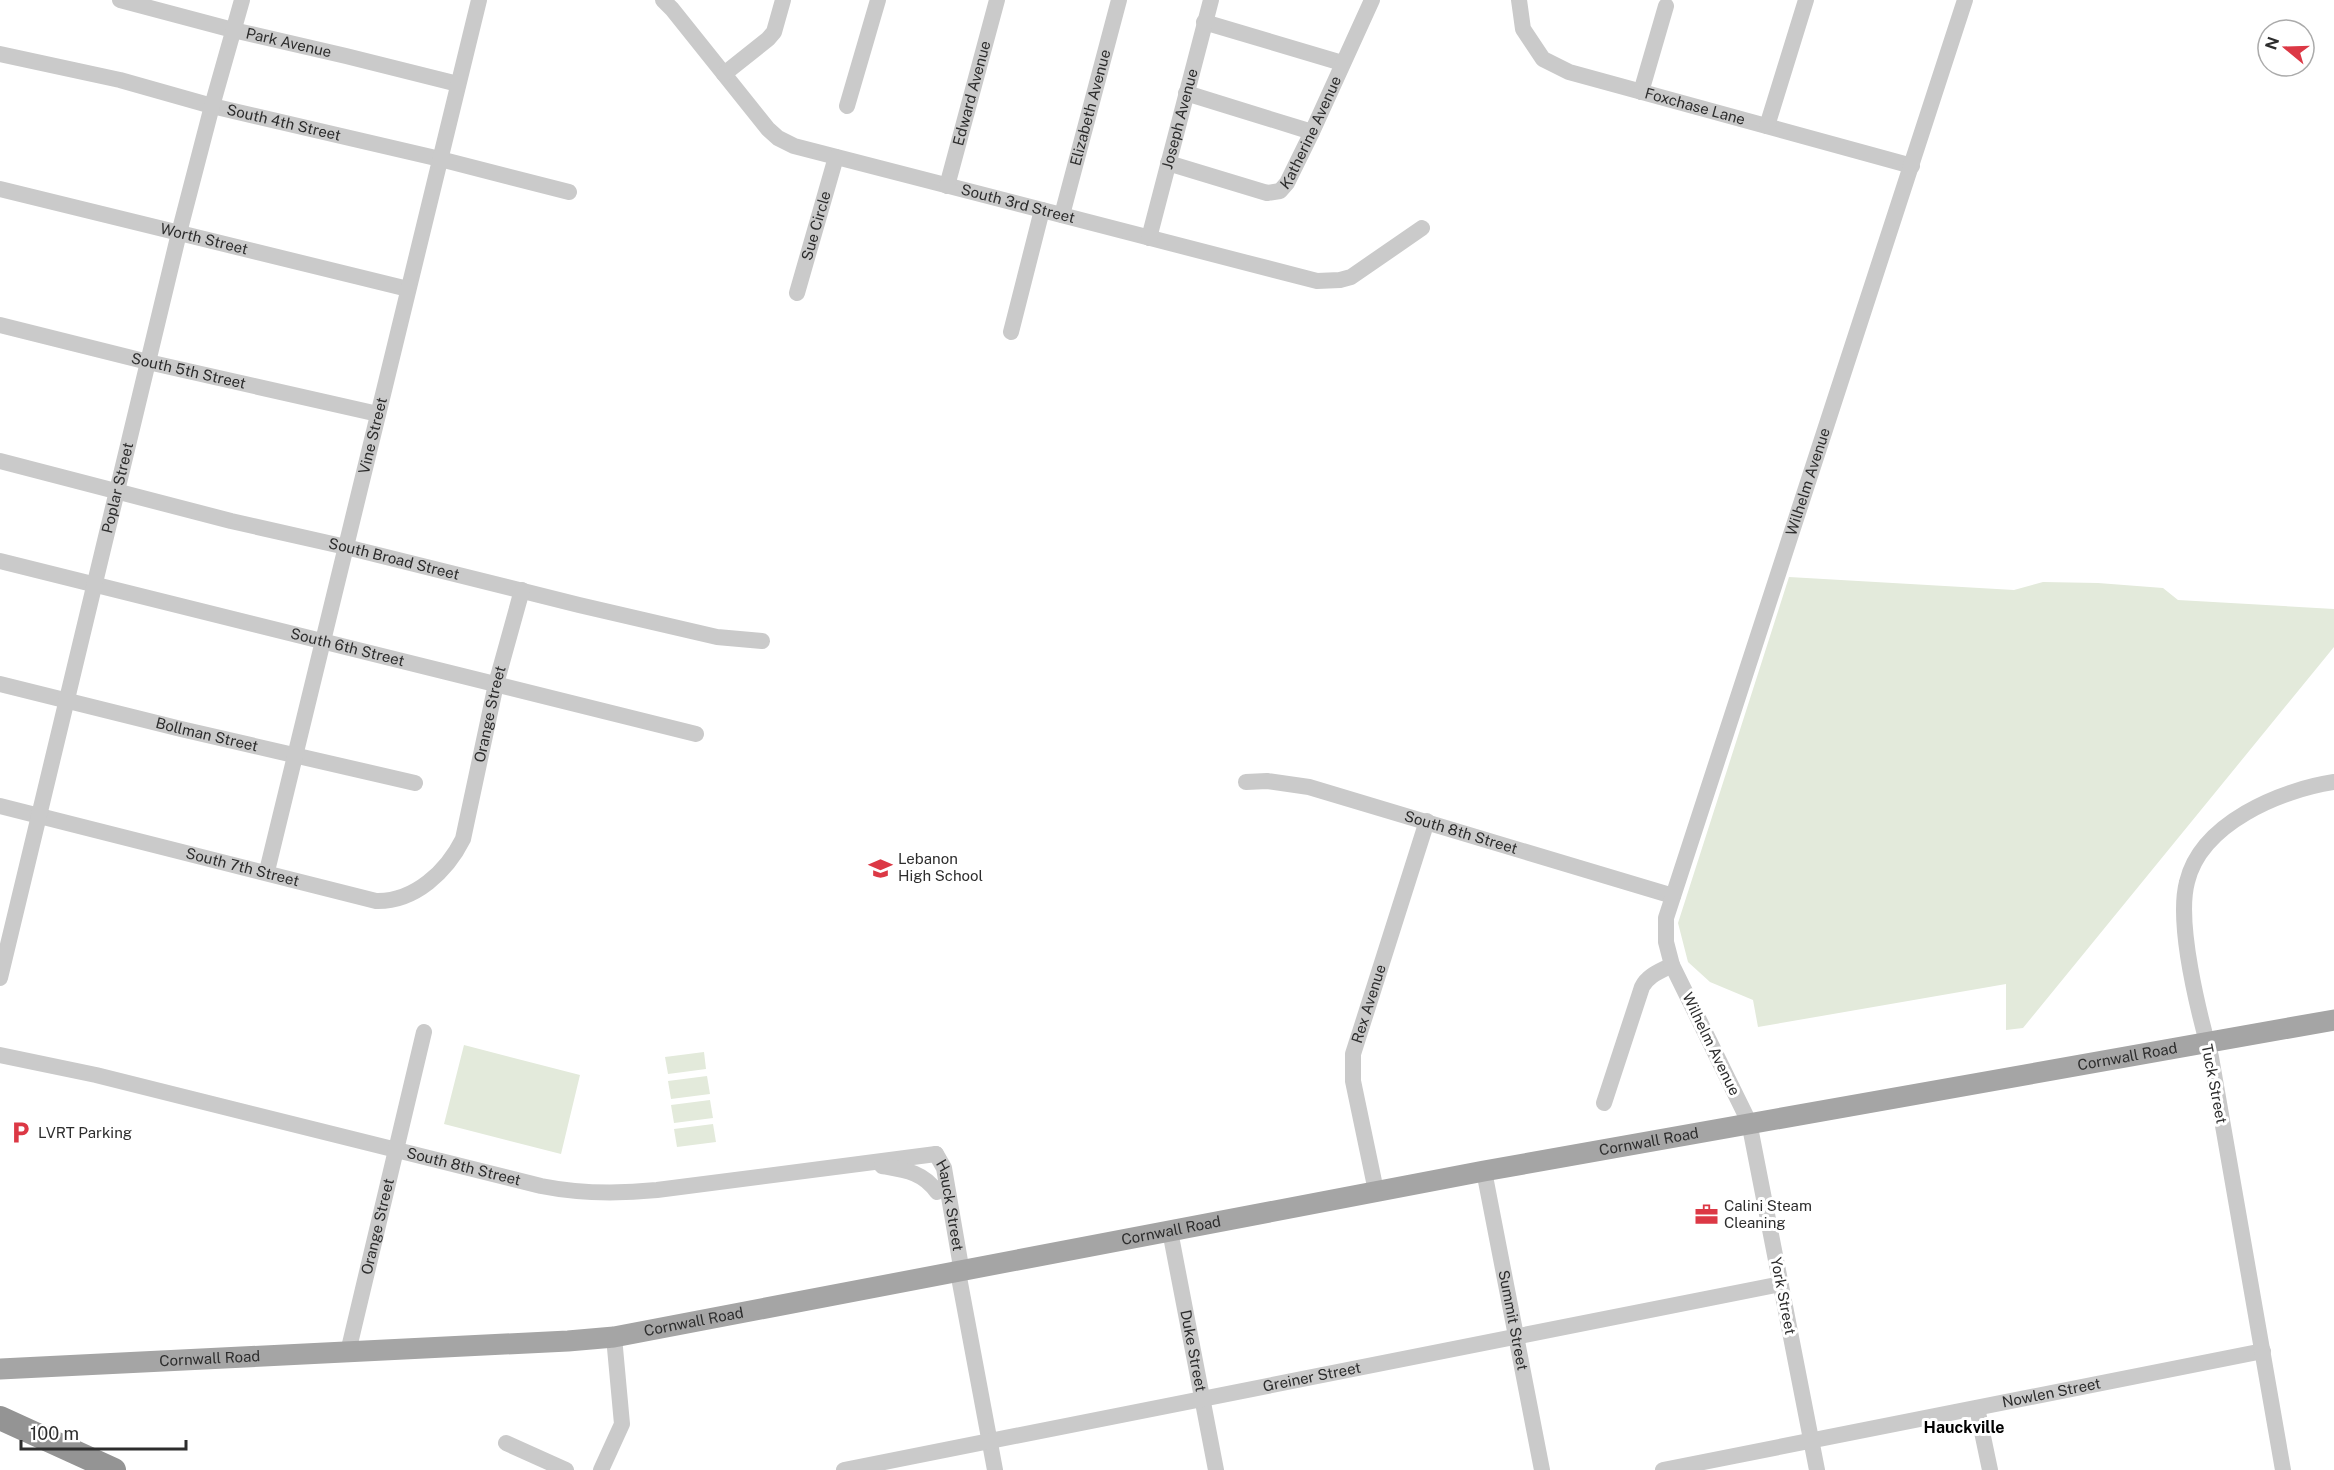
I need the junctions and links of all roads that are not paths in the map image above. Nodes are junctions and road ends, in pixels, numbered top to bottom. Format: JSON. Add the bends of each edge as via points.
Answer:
{"nodes":[{"id":1,"x":120,"y":0,"type":"edge"},
{"id":2,"x":242,"y":0,"type":"edge"},
{"id":3,"x":479,"y":0,"type":"edge"},
{"id":4,"x":663,"y":0,"type":"edge"},
{"id":5,"x":783,"y":0,"type":"edge"},
{"id":6,"x":878,"y":0,"type":"edge"},
{"id":7,"x":997,"y":0,"type":"edge"},
{"id":8,"x":1119,"y":0,"type":"edge"},
{"id":9,"x":1211,"y":0,"type":"edge"},
{"id":10,"x":1372,"y":0,"type":"edge"},
{"id":11,"x":1519,"y":0,"type":"edge"},
{"id":12,"x":1806,"y":0,"type":"edge"},
{"id":13,"x":1965,"y":0,"type":"edge"},
{"id":14,"x":1666,"y":6,"type":"dead end"},
{"id":15,"x":1204,"y":22,"type":"junction"},
{"id":16,"x":233,"y":30,"type":"junction"},
{"id":17,"x":0,"y":54,"type":"edge"},
{"id":18,"x":1342,"y":63,"type":"junction"},
{"id":19,"x":724,"y":74,"type":"junction"},
{"id":20,"x":458,"y":84,"type":"junction"},
{"id":21,"x":1641,"y":92,"type":"junction"},
{"id":22,"x":1186,"y":93,"type":"junction"},
{"id":23,"x":212,"y":106,"type":"junction"},
{"id":24,"x":847,"y":106,"type":"dead end"},
{"id":25,"x":1767,"y":126,"type":"junction"},
{"id":26,"x":1312,"y":132,"type":"junction"},
{"id":27,"x":836,"y":157,"type":"junction"},
{"id":28,"x":440,"y":159,"type":"junction"},
{"id":29,"x":1168,"y":163,"type":"junction"},
{"id":30,"x":1912,"y":166,"type":"junction"},
{"id":31,"x":947,"y":186,"type":"junction"},
{"id":32,"x":0,"y":189,"type":"edge"},
{"id":33,"x":569,"y":192,"type":"dead end"},
{"id":34,"x":1042,"y":210,"type":"junction"},
{"id":35,"x":1062,"y":215,"type":"junction"},
{"id":36,"x":1422,"y":228,"type":"dead end"},
{"id":37,"x":179,"y":233,"type":"junction"},
{"id":38,"x":1149,"y":238,"type":"junction"},
{"id":39,"x":408,"y":289,"type":"junction"},
{"id":40,"x":797,"y":293,"type":"dead end"},
{"id":41,"x":0,"y":325,"type":"edge"},
{"id":42,"x":1011,"y":333,"type":"dead end"},
{"id":43,"x":148,"y":362,"type":"junction"},
{"id":44,"x":378,"y":414,"type":"junction"},
{"id":45,"x":0,"y":461,"type":"edge"},
{"id":46,"x":117,"y":491,"type":"junction"},
{"id":47,"x":346,"y":547,"type":"junction"},
{"id":48,"x":0,"y":561,"type":"edge"},
{"id":49,"x":95,"y":583,"type":"junction"},
{"id":50,"x":522,"y":590,"type":"junction"},
{"id":51,"x":323,"y":640,"type":"junction"},
{"id":52,"x":762,"y":641,"type":"dead end"},
{"id":53,"x":0,"y":684,"type":"edge"},
{"id":54,"x":496,"y":684,"type":"junction"},
{"id":55,"x":67,"y":700,"type":"junction"},
{"id":56,"x":696,"y":734,"type":"dead end"},
{"id":57,"x":295,"y":756,"type":"junction"},
{"id":58,"x":1246,"y":782,"type":"dead end"},
{"id":59,"x":2334,"y":782,"type":"edge"},
{"id":60,"x":415,"y":783,"type":"dead end"},
{"id":61,"x":0,"y":806,"type":"edge"},
{"id":62,"x":39,"y":815,"type":"junction"},
{"id":63,"x":1427,"y":821,"type":"junction"},
{"id":64,"x":463,"y":839,"type":"joint"},
{"id":65,"x":267,"y":872,"type":"junction"},
{"id":66,"x":1673,"y":896,"type":"junction"},
{"id":67,"x":1672,"y":965,"type":"junction"},
{"id":68,"x":0,"y":978,"type":"edge"},
{"id":69,"x":2334,"y":1020,"type":"edge"},
{"id":70,"x":424,"y":1032,"type":"dead end"},
{"id":71,"x":2206,"y":1042,"type":"junction"},
{"id":72,"x":0,"y":1055,"type":"edge"},
{"id":73,"x":1604,"y":1103,"type":"dead end"},
{"id":74,"x":1749,"y":1122,"type":"junction"},
{"id":75,"x":395,"y":1150,"type":"junction"},
{"id":76,"x":936,"y":1154,"type":"junction"},
{"id":77,"x":867,"y":1163,"type":"junction"},
{"id":78,"x":1484,"y":1171,"type":"junction"},
{"id":79,"x":1376,"y":1191,"type":"junction"},
{"id":80,"x":937,"y":1192,"type":"junction"},
{"id":81,"x":1170,"y":1232,"type":"junction"},
{"id":82,"x":958,"y":1272,"type":"junction"},
{"id":83,"x":1781,"y":1284,"type":"junction"},
{"id":84,"x":614,"y":1337,"type":"junction"},
{"id":85,"x":1516,"y":1337,"type":"junction"},
{"id":86,"x":2263,"y":1351,"type":"junction"},
{"id":87,"x":348,"y":1352,"type":"junction"},
{"id":88,"x":0,"y":1369,"type":"edge"},
{"id":89,"x":1202,"y":1399,"type":"junction"},
{"id":90,"x":1977,"y":1408,"type":"junction"},
{"id":91,"x":0,"y":1418,"type":"edge"},
{"id":92,"x":989,"y":1441,"type":"junction"},
{"id":93,"x":1811,"y":1441,"type":"junction"},
{"id":94,"x":506,"y":1443,"type":"dead end"},
{"id":95,"x":106,"y":1468,"type":"edge"},
{"id":96,"x":566,"y":1470,"type":"edge"},
{"id":97,"x":602,"y":1470,"type":"edge"},
{"id":98,"x":844,"y":1470,"type":"edge"},
{"id":99,"x":994,"y":1470,"type":"edge"},
{"id":100,"x":1216,"y":1470,"type":"edge"},
{"id":101,"x":1542,"y":1470,"type":"edge"},
{"id":102,"x":1663,"y":1470,"type":"edge"},
{"id":103,"x":1817,"y":1470,"type":"edge"},
{"id":104,"x":1990,"y":1470,"type":"edge"},
{"id":105,"x":2283,"y":1470,"type":"edge"}],
"edges":[{"from":1,"to":16,"type":"street","name":"Park Avenue"},
{"from":2,"to":16,"type":"street","name":"Poplar Street"},
{"from":3,"to":20,"type":"street","name":"Vine Street"},
{"from":4,"to":19,"type":"street","name":"South 3rd Street"},
{"from":5,"to":19,"type":"street","via":[[774,32]]},
{"from":6,"to":24,"type":"street"},
{"from":7,"to":31,"type":"street","name":"Edward Avenue"},
{"from":8,"to":35,"type":"street","name":"Elizabeth Avenue"},
{"from":9,"to":15,"type":"street","name":"Joseph Avenue"},
{"from":10,"to":18,"type":"street","name":"Katherine Avenue"},
{"from":11,"to":21,"type":"street","name":"Foxchase Lane","via":[[1523,29],[1543,59],[1569,72]]},
{"from":12,"to":25,"type":"street"},
{"from":13,"to":30,"type":"street","name":"Wilhelm Avenue"},
{"from":14,"to":21,"type":"street"},
{"from":15,"to":18,"type":"street"},
{"from":15,"to":22,"type":"street","name":"Joseph Avenue"},
{"from":16,"to":20,"type":"street","name":"Park Avenue"},
{"from":16,"to":23,"type":"street","name":"Poplar Street"},
{"from":17,"to":23,"type":"street","name":"South 4th Street","via":[[120,80]]},
{"from":18,"to":26,"type":"street","name":"Katherine Avenue"},
{"from":19,"to":27,"type":"street","name":"South 3rd Street","via":[[778,138]]},
{"from":20,"to":28,"type":"street","name":"Vine Street"},
{"from":21,"to":25,"type":"street","name":"Foxchase Lane"},
{"from":22,"to":26,"type":"street"},
{"from":22,"to":29,"type":"street","name":"Joseph Avenue"},
{"from":23,"to":28,"type":"street","name":"South 4th Street"},
{"from":23,"to":37,"type":"street","name":"Poplar Street"},
{"from":25,"to":30,"type":"street","name":"Foxchase Lane"},
{"from":26,"to":29,"type":"street","name":"Katherine Avenue","via":[[1280,191],[1267,193]]},
{"from":27,"to":31,"type":"street","name":"South 3rd Street"},
{"from":27,"to":40,"type":"street","name":"Sue Circle"},
{"from":28,"to":33,"type":"street","name":"South 4th Street"},
{"from":28,"to":39,"type":"street","name":"Vine Street"},
{"from":29,"to":38,"type":"street","name":"Joseph Avenue"},
{"from":30,"to":66,"type":"street","name":"Wilhelm Avenue"},
{"from":31,"to":34,"type":"street","name":"South 3rd Street"},
{"from":32,"to":37,"type":"street","name":"Worth Street"},
{"from":34,"to":35,"type":"street","name":"South 3rd Street"},
{"from":34,"to":42,"type":"street"},
{"from":35,"to":38,"type":"street","name":"South 3rd Street"},
{"from":36,"to":38,"type":"street","name":"South 3rd Street","via":[[1362,271],[1328,281]]},
{"from":37,"to":39,"type":"street","name":"Worth Street"},
{"from":37,"to":43,"type":"street","name":"Poplar Street"},
{"from":39,"to":44,"type":"street","name":"Vine Street"},
{"from":41,"to":43,"type":"street","name":"South 5th Street"},
{"from":43,"to":44,"type":"street","name":"South 5th Street"},
{"from":43,"to":46,"type":"street","name":"Poplar Street"},
{"from":44,"to":47,"type":"street","name":"Vine Street"},
{"from":45,"to":46,"type":"street","name":"South Broad Street"},
{"from":46,"to":47,"type":"street","name":"South Broad Street"},
{"from":46,"to":49,"type":"street","name":"Poplar Street"},
{"from":47,"to":50,"type":"street","name":"South Broad Street"},
{"from":47,"to":51,"type":"street","name":"Vine Street"},
{"from":48,"to":49,"type":"street","name":"South 6th Street"},
{"from":49,"to":51,"type":"street","name":"South 6th Street"},
{"from":49,"to":55,"type":"street","name":"Poplar Street"},
{"from":50,"to":52,"type":"street","name":"South Broad Street","via":[[717,637]]},
{"from":50,"to":54,"type":"street","name":"Orange Street"},
{"from":51,"to":54,"type":"street","name":"South 6th Street"},
{"from":51,"to":57,"type":"street","name":"Vine Street"},
{"from":53,"to":55,"type":"street","name":"Bollman Street"},
{"from":54,"to":56,"type":"street","name":"South 6th Street"},
{"from":54,"to":64,"type":"street","name":"Orange Street"},
{"from":55,"to":57,"type":"street","name":"Bollman Street"},
{"from":55,"to":62,"type":"street","name":"Poplar Street"},
{"from":57,"to":60,"type":"street","name":"Bollman Street"},
{"from":57,"to":65,"type":"street","name":"Vine Street"},
{"from":58,"to":63,"type":"street","name":"South 8th Street","via":[[1309,787]]},
{"from":59,"to":71,"type":"street","name":"Tuck Street","via":[[2284,794],[2249,812],[2219,833],[2195,861],[2186,882],[2185,924]]},
{"from":61,"to":62,"type":"street","name":"South 7th Street"},
{"from":62,"to":65,"type":"street","name":"South 7th Street"},
{"from":62,"to":68,"type":"street","name":"Poplar Street"},
{"from":63,"to":66,"type":"street","name":"South 8th Street"},
{"from":63,"to":79,"type":"street","name":"Rex Avenue","via":[[1353,1054],[1353,1080]]},
{"from":64,"to":65,"type":"street","name":"South 7th Street","via":[[453,859],[431,881],[390,901],[376,901]]},
{"from":66,"to":67,"type":"street","name":"Wilhelm Avenue","via":[[1666,918]]},
{"from":67,"to":73,"type":"street","via":[[1646,980],[1642,987]]},
{"from":67,"to":74,"type":"street","name":"Wilhelm Avenue"},
{"from":69,"to":71,"type":"main road","name":"Cornwall Road"},
{"from":70,"to":75,"type":"street","name":"Orange Street"},
{"from":71,"to":74,"type":"main road","name":"Cornwall Road"},
{"from":71,"to":86,"type":"street","name":"Tuck Street"},
{"from":72,"to":75,"type":"street","name":"South 8th Street"},
{"from":74,"to":78,"type":"main road","name":"Cornwall Road"},
{"from":74,"to":83,"type":"street","name":"York Street"},
{"from":75,"to":77,"type":"street","name":"South 8th Street","via":[[541,1186],[598,1194]]},
{"from":75,"to":87,"type":"street","name":"Orange Street"},
{"from":76,"to":77,"type":"street","name":"South 8th Street"},
{"from":76,"to":80,"type":"street","name":"Hauck Street","via":[[933,1170]]},
{"from":76,"to":82,"type":"street","name":"Hauck Street","via":[[944,1168],[960,1261]]},
{"from":77,"to":80,"type":"street","via":[[916,1173]]},
{"from":78,"to":79,"type":"main road","name":"Cornwall Road"},
{"from":78,"to":85,"type":"street","name":"Summit Street"},
{"from":79,"to":81,"type":"main road","name":"Cornwall Road"},
{"from":80,"to":82,"type":"street","name":"Hauck Street","via":[[949,1263]]},
{"from":81,"to":82,"type":"main road","name":"Cornwall Road"},
{"from":81,"to":89,"type":"street","name":"Duke Street"},
{"from":82,"to":84,"type":"main road","name":"Cornwall Road"},
{"from":82,"to":92,"type":"street","name":"Hauck Street"},
{"from":83,"to":85,"type":"street","name":"Greiner Street"},
{"from":83,"to":93,"type":"street","name":"York Street"},
{"from":84,"to":87,"type":"main road","name":"Cornwall Road"},
{"from":84,"to":97,"type":"street","via":[[622,1424]]},
{"from":85,"to":89,"type":"street","name":"Greiner Street"},
{"from":85,"to":101,"type":"street","name":"Summit Street"},
{"from":86,"to":90,"type":"street","name":"Nowlen Street"},
{"from":86,"to":105,"type":"street","name":"Tuck Street"},
{"from":87,"to":88,"type":"main road","name":"Cornwall Road"},
{"from":89,"to":92,"type":"street","name":"Greiner Street"},
{"from":89,"to":100,"type":"street","name":"Duke Street"},
{"from":90,"to":93,"type":"street","name":"Nowlen Street"},
{"from":90,"to":104,"type":"street"},
{"from":91,"to":95,"type":"highway"},
{"from":92,"to":98,"type":"street","name":"Greiner Street"},
{"from":92,"to":99,"type":"street","name":"Hauck Street"},
{"from":93,"to":102,"type":"street","name":"Nowlen Street"},
{"from":93,"to":103,"type":"street","name":"York Street"},
{"from":94,"to":96,"type":"street"}]}
